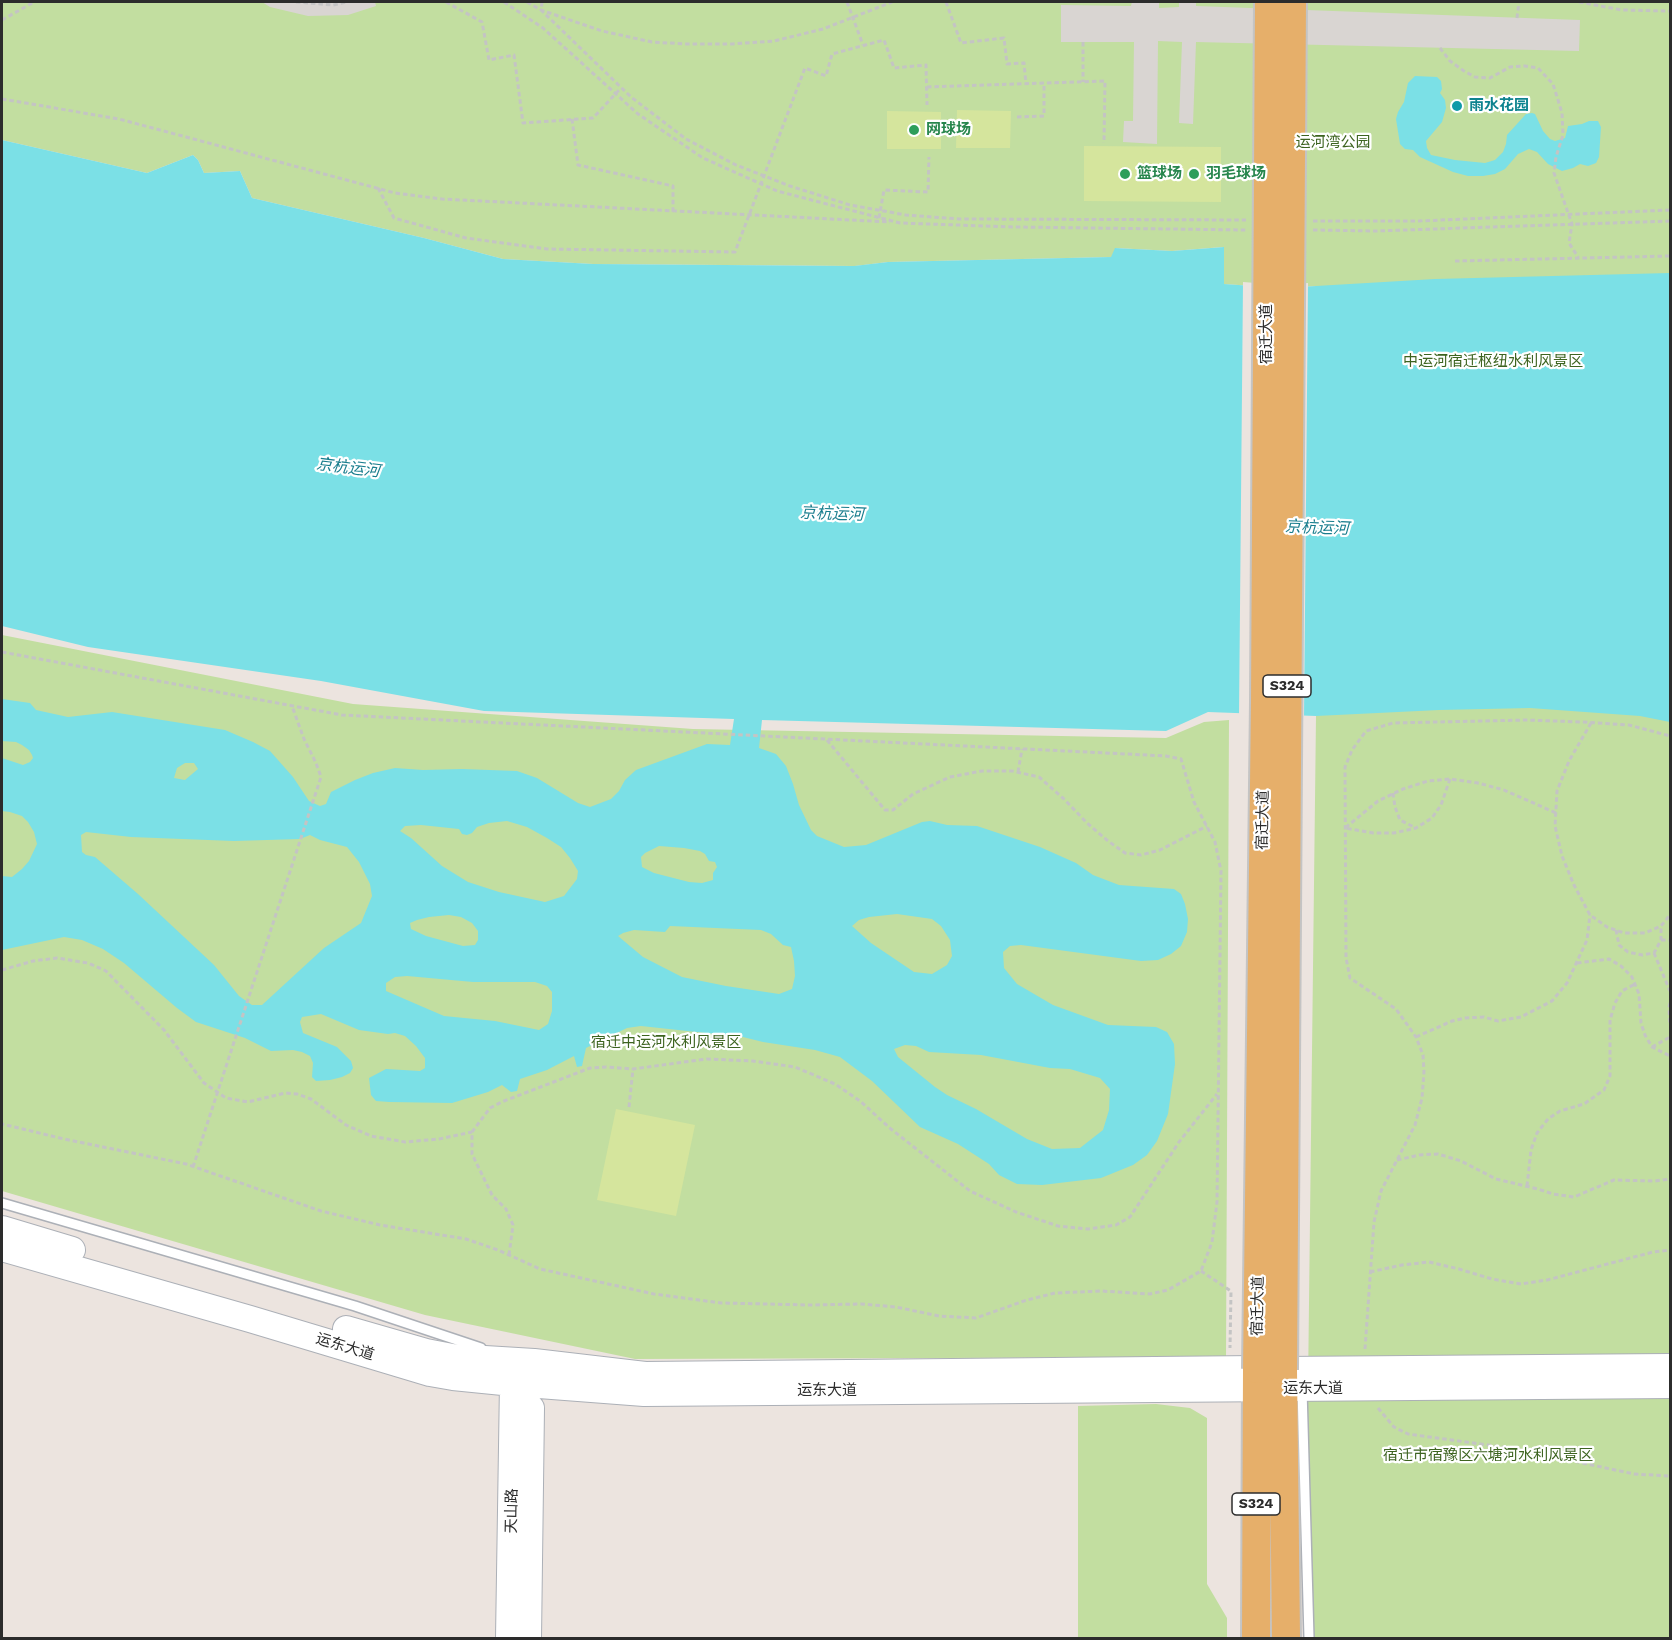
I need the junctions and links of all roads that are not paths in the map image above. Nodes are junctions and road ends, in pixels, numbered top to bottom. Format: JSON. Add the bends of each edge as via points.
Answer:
{"nodes":[{"id":1,"x":1269,"y":2,"type":"edge"},
{"id":2,"x":1292,"y":2,"type":"edge"},
{"id":3,"x":2,"y":1203,"type":"edge"},
{"id":4,"x":2,"y":1229,"type":"edge"},
{"id":5,"x":2,"y":1248,"type":"edge"},
{"id":6,"x":1671,"y":1367,"type":"edge"},
{"id":7,"x":521,"y":1376,"type":"junction"},
{"id":8,"x":1269,"y":1379,"type":"junction"},
{"id":9,"x":1363,"y":1379,"type":"junction"},
{"id":10,"x":1671,"y":1386,"type":"edge"},
{"id":11,"x":509,"y":1638,"type":"edge"},
{"id":12,"x":528,"y":1638,"type":"edge"},
{"id":13,"x":1256,"y":1638,"type":"edge"},
{"id":14,"x":1286,"y":1638,"type":"edge"},
{"id":15,"x":1309,"y":1638,"type":"edge"}],
"edges":[{"from":1,"to":8,"type":"main road","name":"宿迁大道","number":"S324","bridge":true,"via":[[1265,702]]},
{"from":2,"to":8,"type":"main road","name":"宿迁大道","number":"S324","bridge":true},
{"from":3,"to":7,"type":"lane","via":[[355,1306]]},
{"from":4,"to":7,"type":"main road","name":"运东大道"},
{"from":5,"to":7,"type":"main road","name":"运东大道","via":[[430,1373],[453,1377]]},
{"from":6,"to":9,"type":"main road","name":"运东大道"},
{"from":7,"to":8,"type":"main road","name":"运东大道","via":[[644,1393]]},
{"from":7,"to":11,"type":"main road","name":"天山路"},
{"from":7,"to":12,"type":"main road","name":"天山路"},
{"from":8,"to":9,"type":"main road","name":"运东大道"},
{"from":8,"to":13,"type":"main road","name":"宿迁大道","number":"S324"},
{"from":8,"to":14,"type":"main road","name":"宿迁大道","number":"S324"},
{"from":8,"to":15,"type":"lane"},
{"from":9,"to":10,"type":"main road","name":"运东大道"}]}
